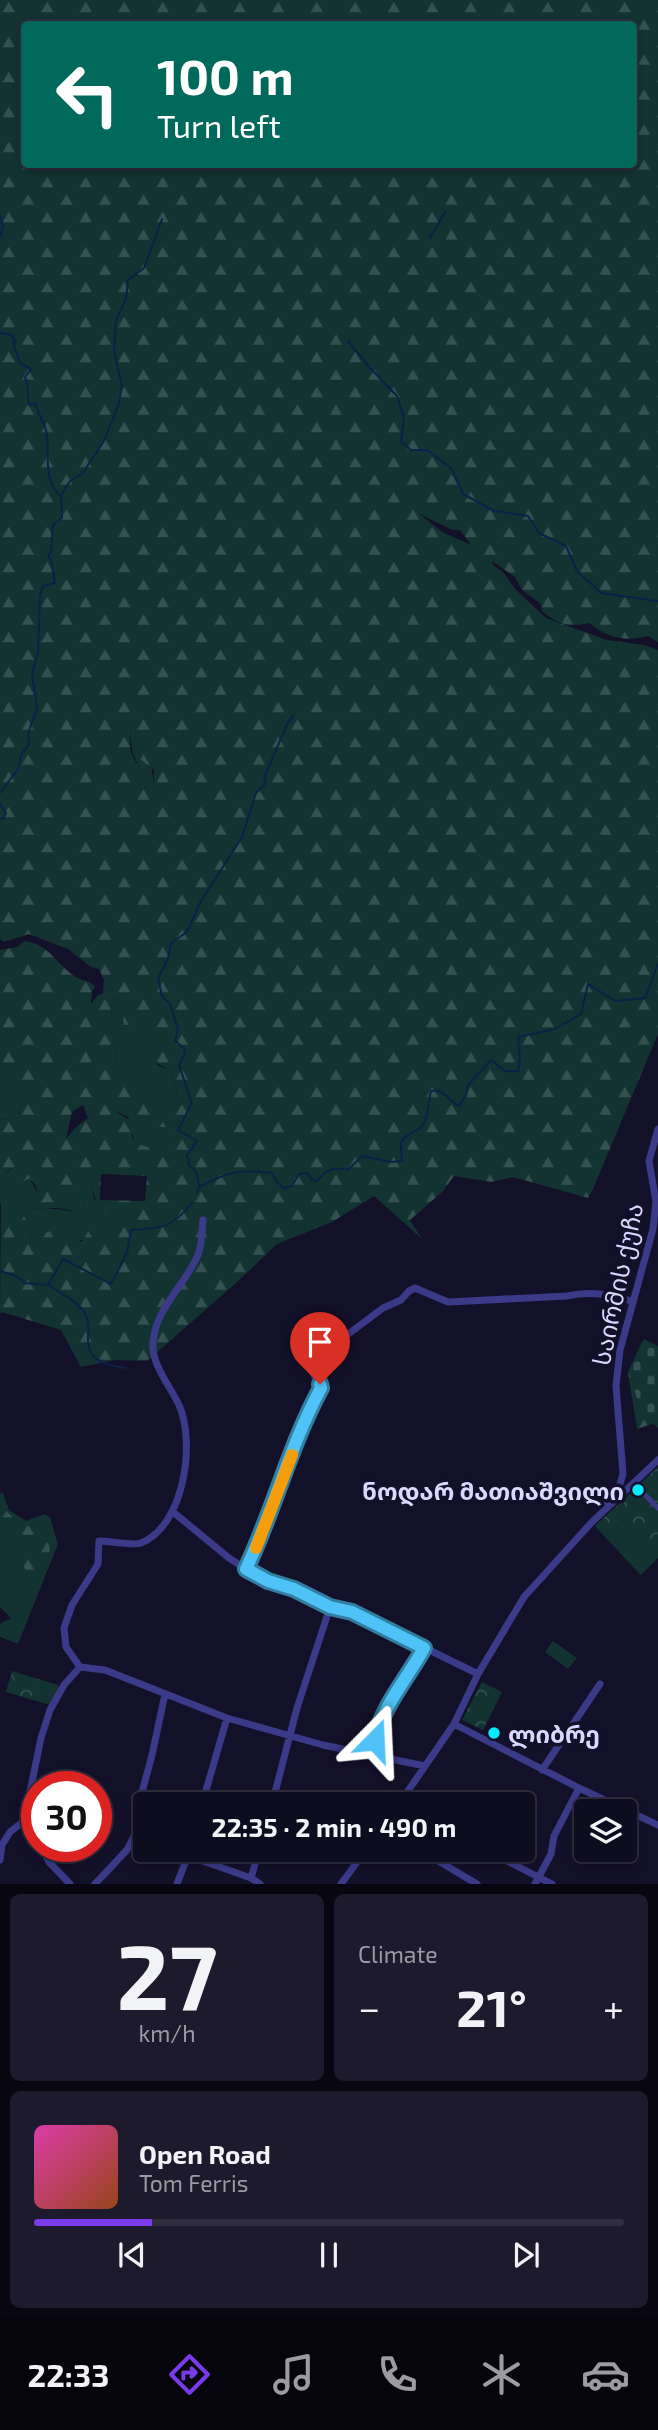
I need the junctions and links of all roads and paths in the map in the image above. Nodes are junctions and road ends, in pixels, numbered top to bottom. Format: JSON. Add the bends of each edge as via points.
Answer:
{"nodes":[{"id":1,"x":658,"y":1129,"type":"edge"},
{"id":2,"x":203,"y":1220,"type":"dead end"},
{"id":3,"x":631,"y":1301,"type":"junction"},
{"id":4,"x":658,"y":1460,"type":"edge"},
{"id":5,"x":634,"y":1483,"type":"junction"},
{"id":6,"x":658,"y":1508,"type":"edge"},
{"id":7,"x":173,"y":1512,"type":"junction"},
{"id":8,"x":592,"y":1522,"type":"junction"},
{"id":9,"x":246,"y":1569,"type":"junction"},
{"id":10,"x":330,"y":1607,"type":"junction"},
{"id":11,"x":424,"y":1648,"type":"junction"},
{"id":12,"x":80,"y":1667,"type":"junction"},
{"id":13,"x":478,"y":1674,"type":"junction"},
{"id":14,"x":600,"y":1684,"type":"dead end"},
{"id":15,"x":165,"y":1694,"type":"junction"},
{"id":16,"x":227,"y":1717,"type":"junction"},
{"id":17,"x":454,"y":1724,"type":"junction"},
{"id":18,"x":290,"y":1735,"type":"junction"},
{"id":19,"x":371,"y":1755,"type":"junction"},
{"id":20,"x":425,"y":1766,"type":"junction"},
{"id":21,"x":542,"y":1770,"type":"junction"},
{"id":22,"x":34,"y":1771,"type":"edge"},
{"id":23,"x":579,"y":1788,"type":"junction"},
{"id":24,"x":205,"y":1792,"type":"edge"},
{"id":25,"x":275,"y":1792,"type":"edge"},
{"id":26,"x":407,"y":1792,"type":"edge"},
{"id":27,"x":21,"y":1823,"type":"edge"},
{"id":28,"x":657,"y":1823,"type":"edge"},
{"id":29,"x":0,"y":1860,"type":"edge"},
{"id":30,"x":49,"y":1862,"type":"edge"},
{"id":31,"x":186,"y":1862,"type":"edge"},
{"id":32,"x":212,"y":1862,"type":"edge"},
{"id":33,"x":256,"y":1862,"type":"edge"},
{"id":34,"x":357,"y":1862,"type":"edge"},
{"id":35,"x":440,"y":1862,"type":"edge"},
{"id":36,"x":506,"y":1862,"type":"edge"},
{"id":37,"x":251,"y":1878,"type":"junction"},
{"id":38,"x":537,"y":1881,"type":"edge"},
{"id":39,"x":70,"y":1884,"type":"edge"},
{"id":40,"x":95,"y":1884,"type":"edge"},
{"id":41,"x":177,"y":1884,"type":"edge"},
{"id":42,"x":260,"y":1884,"type":"edge"},
{"id":43,"x":341,"y":1884,"type":"edge"},
{"id":44,"x":478,"y":1884,"type":"edge"},
{"id":45,"x":552,"y":1884,"type":"edge"}],
"edges":[{"from":1,"to":3,"type":"street","name":"საირმის ქუჩა","via":[[649,1161],[656,1202],[653,1229]]},
{"from":2,"to":7,"type":"street","via":[[199,1252],[163,1311],[152,1344],[187,1437]]},
{"from":3,"to":8,"type":"street","name":"საირმის ქუჩა","via":[[616,1386],[622,1480]]},
{"from":3,"to":9,"type":"street","via":[[584,1292],[448,1301],[415,1289],[347,1335],[331,1339],[307,1362],[321,1388]]},
{"from":4,"to":5,"type":"street"},
{"from":5,"to":6,"type":"street"},
{"from":5,"to":8,"type":"street"},
{"from":7,"to":9,"type":"street"},
{"from":7,"to":12,"type":"street","via":[[141,1544],[99,1541],[98,1564],[72,1605],[64,1629],[66,1647]]},
{"from":8,"to":13,"type":"street","via":[[524,1597]]},
{"from":9,"to":10,"type":"street"},
{"from":10,"to":11,"type":"street","via":[[352,1612]]},
{"from":10,"to":18,"type":"street"},
{"from":11,"to":13,"type":"street"},
{"from":11,"to":19,"type":"street","via":[[378,1725]]},
{"from":12,"to":15,"type":"street","via":[[105,1670]]},
{"from":12,"to":22,"type":"street","via":[[64,1685],[43,1729]]},
{"from":13,"to":17,"type":"street"},
{"from":14,"to":21,"type":"street"},
{"from":15,"to":16,"type":"street"},
{"from":15,"to":40,"type":"street","via":[[141,1796],[145,1816],[127,1850]]},
{"from":16,"to":18,"type":"street"},
{"from":16,"to":24,"type":"street"},
{"from":17,"to":20,"type":"street"},
{"from":17,"to":21,"type":"street"},
{"from":18,"to":19,"type":"street"},
{"from":18,"to":25,"type":"street"},
{"from":19,"to":20,"type":"street"},
{"from":20,"to":26,"type":"street"},
{"from":21,"to":23,"type":"street"},
{"from":23,"to":28,"type":"street"},
{"from":23,"to":38,"type":"street"},
{"from":27,"to":29,"type":"street","via":[[2,1845]]},
{"from":30,"to":39,"type":"street"},
{"from":31,"to":41,"type":"street"},
{"from":32,"to":37,"type":"street"},
{"from":33,"to":37,"type":"street"},
{"from":34,"to":43,"type":"street"},
{"from":35,"to":44,"type":"street"},
{"from":36,"to":38,"type":"street"},
{"from":37,"to":42,"type":"street"},
{"from":38,"to":45,"type":"street"}]}
